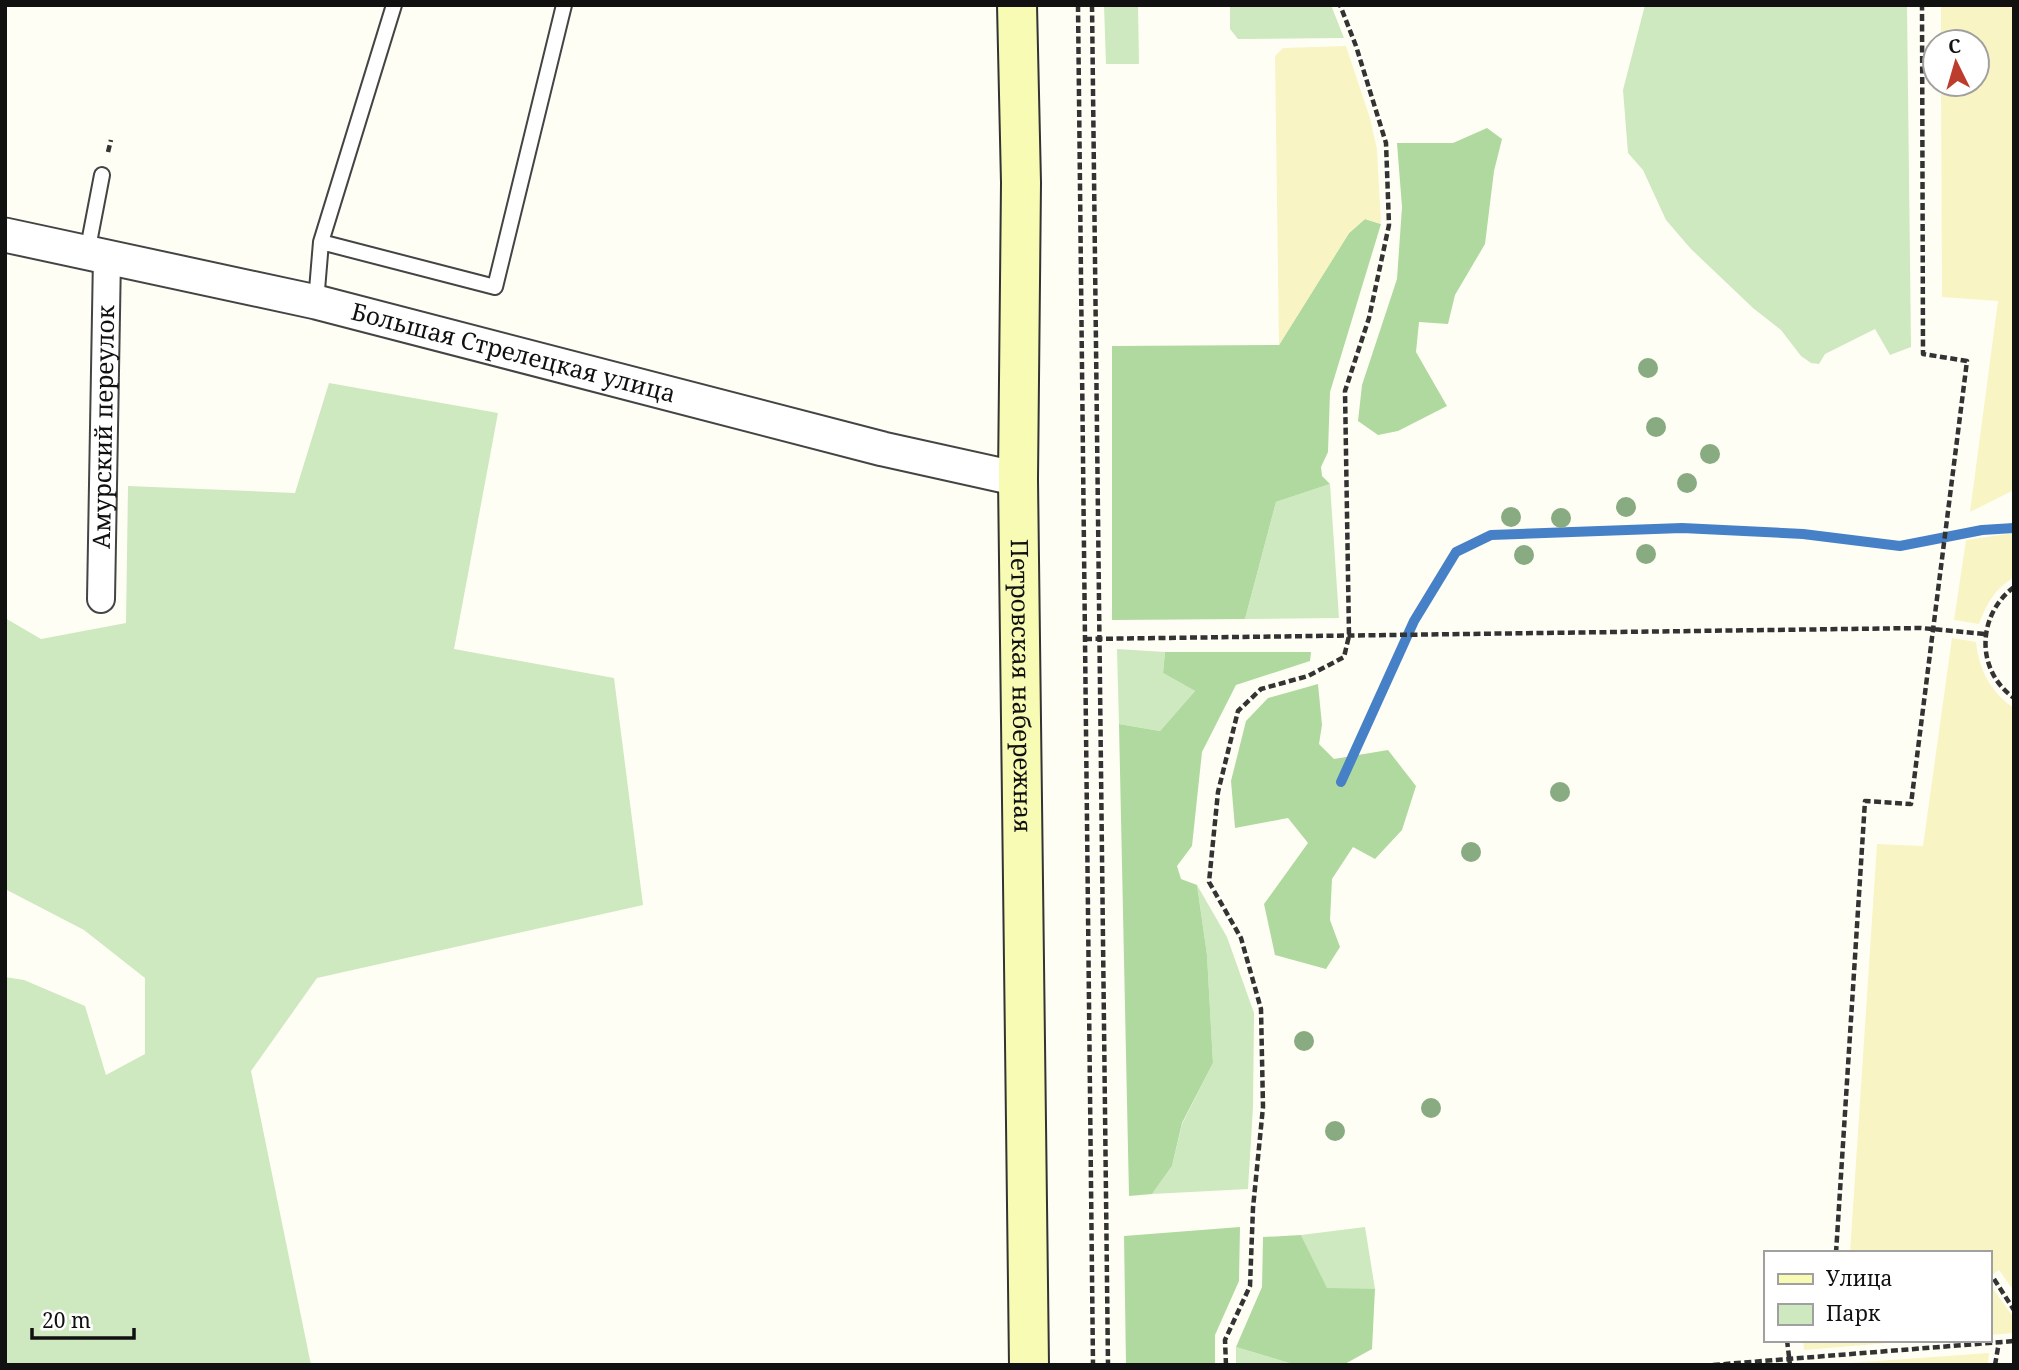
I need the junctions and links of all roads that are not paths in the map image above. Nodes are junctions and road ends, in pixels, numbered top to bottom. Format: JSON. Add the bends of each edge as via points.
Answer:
{"nodes":[{"id":1,"x":394,"y":5,"type":"edge"},
{"id":2,"x":564,"y":5,"type":"edge"},
{"id":3,"x":1017,"y":5,"type":"edge"},
{"id":4,"x":102,"y":175,"type":"dead end"},
{"id":5,"x":5,"y":235,"type":"edge"},
{"id":6,"x":321,"y":242,"type":"junction"},
{"id":7,"x":97,"y":255,"type":"junction"},
{"id":8,"x":316,"y":302,"type":"junction"},
{"id":9,"x":1018,"y":479,"type":"junction"},
{"id":10,"x":101,"y":599,"type":"dead end"},
{"id":11,"x":1029,"y":1365,"type":"edge"}],
"edges":[{"from":1,"to":6,"type":"lane"},
{"from":2,"to":6,"type":"lane","via":[[495,287]]},
{"from":3,"to":9,"type":"main road","name":"Петровская набережная","via":[[1021,183]]},
{"from":4,"to":7,"type":"lane"},
{"from":5,"to":7,"type":"street","name":"Большая Стрелецкая улица"},
{"from":6,"to":8,"type":"lane"},
{"from":7,"to":8,"type":"street","name":"Большая Стрелецкая улица"},
{"from":7,"to":10,"type":"street","name":"Амурский переулок"},
{"from":8,"to":9,"type":"street","name":"Большая Стрелецкая улица","via":[[883,449]]},
{"from":9,"to":11,"type":"main road","name":"Петровская набережная"}]}
